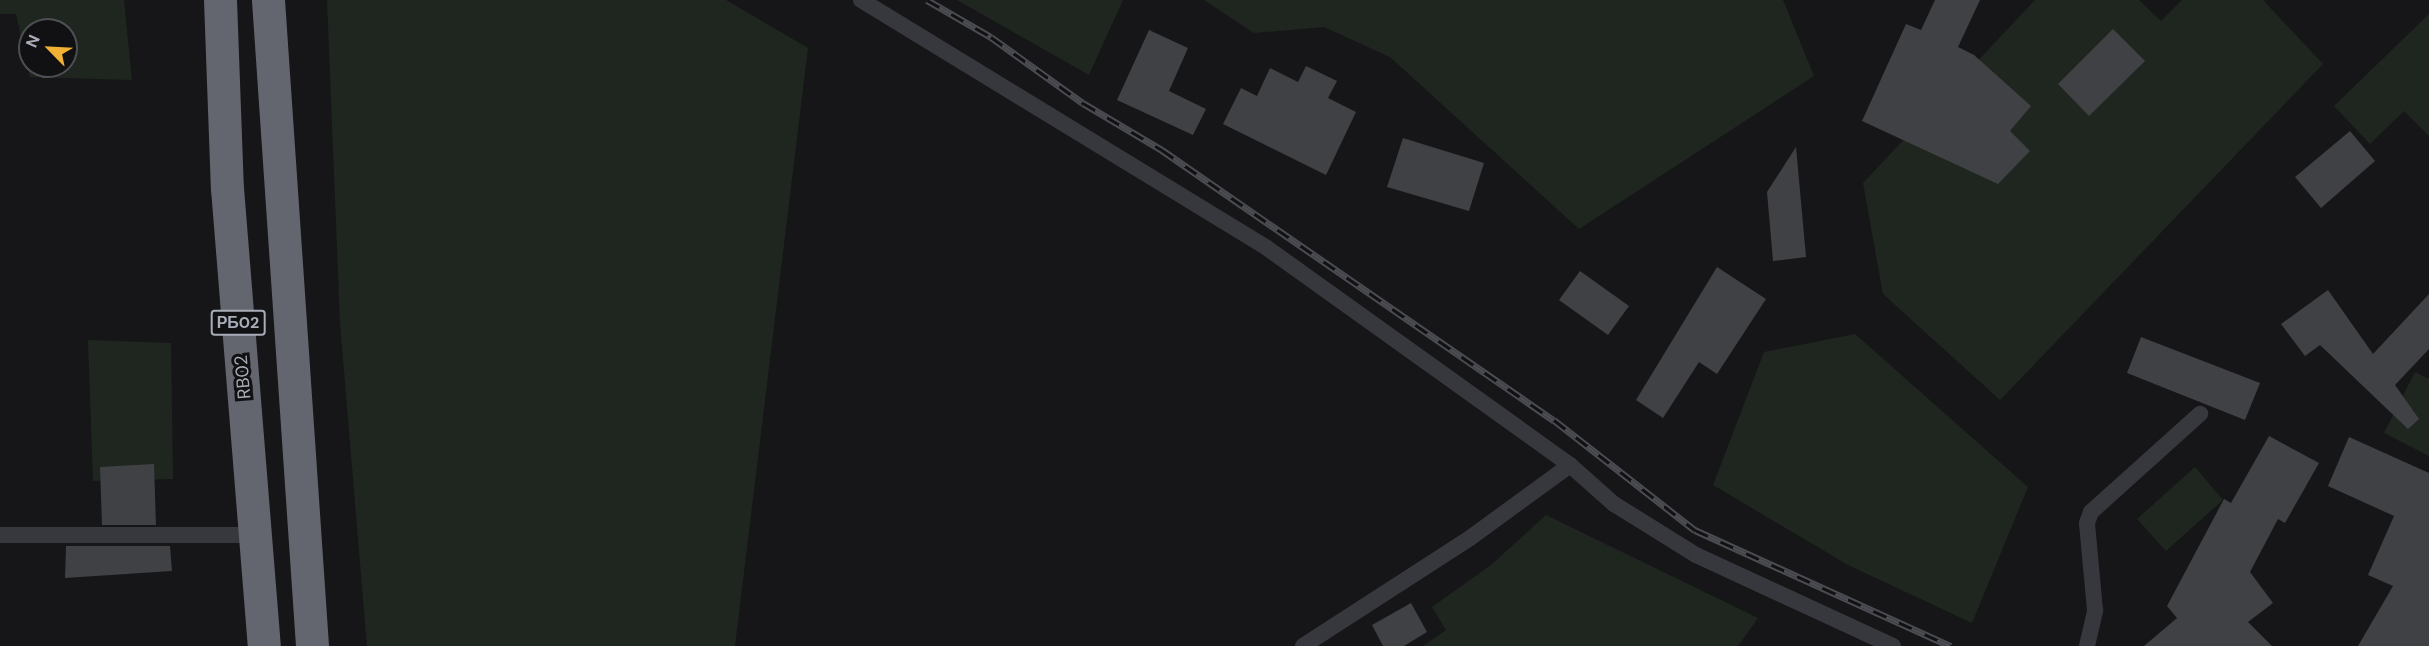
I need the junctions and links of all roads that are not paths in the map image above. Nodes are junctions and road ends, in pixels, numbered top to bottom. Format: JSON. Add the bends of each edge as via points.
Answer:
{"nodes":[{"id":1,"x":220,"y":0,"type":"edge"},
{"id":2,"x":268,"y":0,"type":"edge"},
{"id":3,"x":861,"y":0,"type":"edge"},
{"id":4,"x":2200,"y":414,"type":"dead end"},
{"id":5,"x":1570,"y":465,"type":"junction"},
{"id":6,"x":256,"y":534,"type":"junction"},
{"id":7,"x":0,"y":535,"type":"edge"},
{"id":8,"x":264,"y":646,"type":"edge"},
{"id":9,"x":312,"y":646,"type":"edge"},
{"id":10,"x":1303,"y":646,"type":"edge"},
{"id":11,"x":1893,"y":646,"type":"edge"},
{"id":12,"x":2087,"y":646,"type":"edge"}],
"edges":[{"from":1,"to":6,"type":"highway","name":"RB02","number":"РБ02","via":[[227,188]]},
{"from":2,"to":9,"type":"highway","number":"РБ02"},
{"from":3,"to":5,"type":"lane","via":[[1267,248]]},
{"from":4,"to":12,"type":"lane","via":[[2091,512],[2087,523],[2095,610]]},
{"from":5,"to":10,"type":"lane","via":[[1470,538]]},
{"from":5,"to":11,"type":"lane","via":[[1614,504],[1696,555]]},
{"from":6,"to":7,"type":"lane"},
{"from":6,"to":8,"type":"highway","name":"RB02","number":"РБ02"}]}
